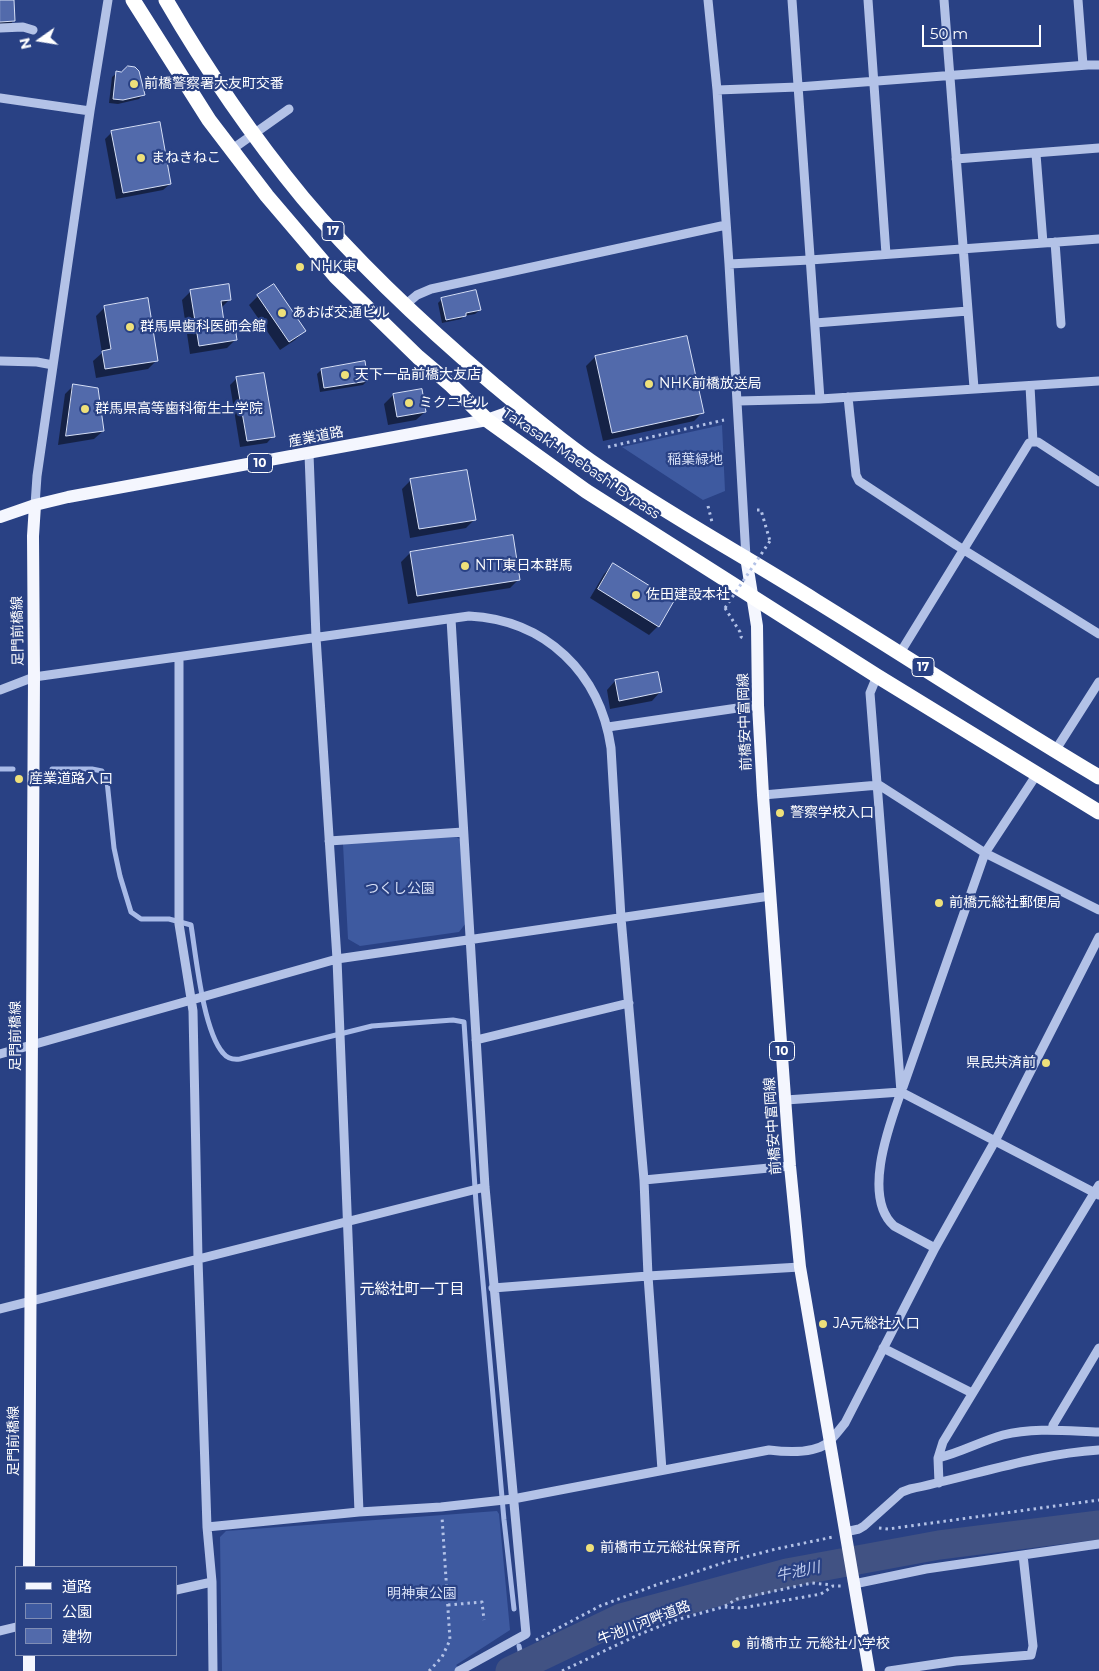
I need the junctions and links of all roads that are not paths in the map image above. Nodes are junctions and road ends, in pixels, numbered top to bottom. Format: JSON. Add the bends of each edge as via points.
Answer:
{"nodes":[{"id":1,"x":108,"y":0,"type":"edge"},
{"id":2,"x":133,"y":0,"type":"edge"},
{"id":3,"x":166,"y":0,"type":"edge"},
{"id":4,"x":708,"y":0,"type":"edge"},
{"id":5,"x":792,"y":0,"type":"edge"},
{"id":6,"x":868,"y":0,"type":"edge"},
{"id":7,"x":944,"y":0,"type":"edge"},
{"id":8,"x":1078,"y":0,"type":"edge"},
{"id":9,"x":0,"y":28,"type":"edge"},
{"id":10,"x":33,"y":30,"type":"dead end"},
{"id":11,"x":1083,"y":65,"type":"junction"},
{"id":12,"x":1099,"y":65,"type":"edge"},
{"id":13,"x":950,"y":75,"type":"junction"},
{"id":14,"x":874,"y":80,"type":"junction"},
{"id":15,"x":798,"y":86,"type":"junction"},
{"id":16,"x":717,"y":90,"type":"junction"},
{"id":17,"x":0,"y":98,"type":"edge"},
{"id":18,"x":289,"y":109,"type":"dead end"},
{"id":19,"x":90,"y":111,"type":"junction"},
{"id":20,"x":254,"y":134,"type":"junction"},
{"id":21,"x":1099,"y":148,"type":"edge"},
{"id":22,"x":231,"y":150,"type":"junction"},
{"id":23,"x":1036,"y":154,"type":"junction"},
{"id":24,"x":956,"y":159,"type":"junction"},
{"id":25,"x":726,"y":224,"type":"junction"},
{"id":26,"x":1099,"y":239,"type":"edge"},
{"id":27,"x":1055,"y":242,"type":"junction"},
{"id":28,"x":1042,"y":243,"type":"junction"},
{"id":29,"x":962,"y":248,"type":"junction"},
{"id":30,"x":886,"y":254,"type":"junction"},
{"id":31,"x":810,"y":260,"type":"junction"},
{"id":32,"x":729,"y":264,"type":"junction"},
{"id":33,"x":405,"y":305,"type":"junction"},
{"id":34,"x":968,"y":311,"type":"junction"},
{"id":35,"x":815,"y":323,"type":"junction"},
{"id":36,"x":1061,"y":324,"type":"dead end"},
{"id":37,"x":0,"y":361,"type":"edge"},
{"id":38,"x":53,"y":364,"type":"junction"},
{"id":39,"x":1099,"y":381,"type":"edge"},
{"id":40,"x":1030,"y":386,"type":"junction"},
{"id":41,"x":974,"y":388,"type":"junction"},
{"id":42,"x":848,"y":397,"type":"junction"},
{"id":43,"x":820,"y":399,"type":"junction"},
{"id":44,"x":738,"y":402,"type":"junction"},
{"id":45,"x":518,"y":405,"type":"junction"},
{"id":46,"x":487,"y":420,"type":"junction"},
{"id":47,"x":1033,"y":442,"type":"junction"},
{"id":48,"x":309,"y":454,"type":"junction"},
{"id":49,"x":1099,"y":482,"type":"edge"},
{"id":50,"x":35,"y":505,"type":"junction"},
{"id":51,"x":0,"y":517,"type":"edge"},
{"id":52,"x":964,"y":550,"type":"junction"},
{"id":53,"x":746,"y":557,"type":"junction"},
{"id":54,"x":753,"y":597,"type":"junction"},
{"id":55,"x":450,"y":619,"type":"junction"},
{"id":56,"x":1099,"y":634,"type":"edge"},
{"id":57,"x":316,"y":637,"type":"junction"},
{"id":58,"x":900,"y":653,"type":"junction"},
{"id":59,"x":179,"y":658,"type":"junction"},
{"id":60,"x":877,"y":676,"type":"junction"},
{"id":61,"x":34,"y":677,"type":"junction"},
{"id":62,"x":1099,"y":682,"type":"edge"},
{"id":63,"x":0,"y":690,"type":"edge"},
{"id":64,"x":758,"y":705,"type":"junction"},
{"id":65,"x":608,"y":727,"type":"junction"},
{"id":66,"x":1055,"y":751,"type":"junction"},
{"id":67,"x":1037,"y":774,"type":"junction"},
{"id":68,"x":1099,"y":777,"type":"edge"},
{"id":69,"x":879,"y":785,"type":"junction"},
{"id":70,"x":763,"y":795,"type":"junction"},
{"id":71,"x":1099,"y":812,"type":"edge"},
{"id":72,"x":463,"y":832,"type":"junction"},
{"id":73,"x":329,"y":841,"type":"junction"},
{"id":74,"x":985,"y":853,"type":"junction"},
{"id":75,"x":770,"y":896,"type":"junction"},
{"id":76,"x":1099,"y":910,"type":"edge"},
{"id":77,"x":621,"y":918,"type":"junction"},
{"id":78,"x":1099,"y":937,"type":"edge"},
{"id":79,"x":471,"y":941,"type":"junction"},
{"id":80,"x":337,"y":959,"type":"junction"},
{"id":81,"x":192,"y":1001,"type":"junction"},
{"id":82,"x":629,"y":1002,"type":"junction"},
{"id":83,"x":476,"y":1040,"type":"junction"},
{"id":84,"x":31,"y":1045,"type":"junction"},
{"id":85,"x":0,"y":1054,"type":"edge"},
{"id":86,"x":901,"y":1092,"type":"junction"},
{"id":87,"x":786,"y":1100,"type":"junction"},
{"id":88,"x":995,"y":1141,"type":"junction"},
{"id":89,"x":790,"y":1166,"type":"junction"},
{"id":90,"x":644,"y":1180,"type":"junction"},
{"id":91,"x":485,"y":1186,"type":"junction"},
{"id":92,"x":1098,"y":1191,"type":"edge"},
{"id":93,"x":347,"y":1221,"type":"junction"},
{"id":94,"x":935,"y":1248,"type":"junction"},
{"id":95,"x":198,"y":1259,"type":"junction"},
{"id":96,"x":800,"y":1266,"type":"junction"},
{"id":97,"x":648,"y":1276,"type":"junction"},
{"id":98,"x":494,"y":1288,"type":"junction"},
{"id":99,"x":30,"y":1302,"type":"junction"},
{"id":100,"x":0,"y":1309,"type":"edge"},
{"id":101,"x":884,"y":1348,"type":"junction"},
{"id":102,"x":1099,"y":1348,"type":"edge"},
{"id":103,"x":972,"y":1393,"type":"junction"},
{"id":104,"x":1053,"y":1430,"type":"junction"},
{"id":105,"x":1099,"y":1432,"type":"edge"},
{"id":106,"x":830,"y":1440,"type":"junction"},
{"id":107,"x":1099,"y":1450,"type":"edge"},
{"id":108,"x":938,"y":1458,"type":"junction"},
{"id":109,"x":662,"y":1470,"type":"junction"},
{"id":110,"x":939,"y":1483,"type":"junction"},
{"id":111,"x":513,"y":1499,"type":"junction"},
{"id":112,"x":359,"y":1512,"type":"junction"},
{"id":113,"x":207,"y":1527,"type":"junction"},
{"id":114,"x":846,"y":1536,"type":"junction"},
{"id":115,"x":1099,"y":1544,"type":"edge"},
{"id":116,"x":1022,"y":1555,"type":"junction"},
{"id":117,"x":29,"y":1566,"type":"edge"},
{"id":118,"x":854,"y":1580,"type":"junction"},
{"id":119,"x":212,"y":1582,"type":"junction"},
{"id":120,"x":178,"y":1590,"type":"edge"},
{"id":121,"x":15,"y":1627,"type":"edge"},
{"id":122,"x":0,"y":1631,"type":"edge"},
{"id":123,"x":29,"y":1656,"type":"edge"},
{"id":124,"x":470,"y":1668,"type":"edge"},
{"id":125,"x":29,"y":1671,"type":"edge"},
{"id":126,"x":213,"y":1671,"type":"edge"},
{"id":127,"x":459,"y":1671,"type":"edge"},
{"id":128,"x":869,"y":1671,"type":"edge"},
{"id":129,"x":889,"y":1671,"type":"edge"}],
"edges":[{"from":1,"to":19,"type":"street"},
{"from":2,"to":22,"type":"highway","name":"Takasaki-Maebashi Bypass","number":"17","via":[[182,80]]},
{"from":3,"to":20,"type":"highway","name":"Takasaki-Maebashi Bypass","number":"17"},
{"from":4,"to":16,"type":"street"},
{"from":5,"to":15,"type":"street"},
{"from":6,"to":14,"type":"street"},
{"from":7,"to":13,"type":"street"},
{"from":8,"to":11,"type":"street"},
{"from":9,"to":10,"type":"street"},
{"from":11,"to":12,"type":"street"},
{"from":11,"to":13,"type":"street"},
{"from":13,"to":14,"type":"street"},
{"from":13,"to":24,"type":"street"},
{"from":14,"to":15,"type":"street"},
{"from":14,"to":30,"type":"street"},
{"from":15,"to":16,"type":"street"},
{"from":15,"to":31,"type":"street"},
{"from":16,"to":25,"type":"street"},
{"from":17,"to":19,"type":"street"},
{"from":18,"to":20,"type":"street"},
{"from":19,"to":38,"type":"street"},
{"from":20,"to":22,"type":"street"},
{"from":20,"to":33,"type":"highway","name":"Takasaki-Maebashi Bypass","number":"17","via":[[310,206]]},
{"from":21,"to":23,"type":"street"},
{"from":22,"to":46,"type":"highway","name":"Takasaki-Maebashi Bypass","number":"17","via":[[336,277]]},
{"from":23,"to":24,"type":"street"},
{"from":23,"to":28,"type":"street"},
{"from":24,"to":29,"type":"street"},
{"from":25,"to":32,"type":"street"},
{"from":25,"to":33,"type":"street","via":[[431,289]]},
{"from":26,"to":27,"type":"street"},
{"from":27,"to":28,"type":"street"},
{"from":27,"to":36,"type":"street"},
{"from":28,"to":29,"type":"street"},
{"from":29,"to":30,"type":"street"},
{"from":29,"to":34,"type":"street"},
{"from":30,"to":31,"type":"street"},
{"from":31,"to":32,"type":"street"},
{"from":31,"to":35,"type":"street"},
{"from":32,"to":44,"type":"street"},
{"from":33,"to":45,"type":"highway","name":"Takasaki-Maebashi Bypass","number":"17"},
{"from":34,"to":35,"type":"street"},
{"from":34,"to":41,"type":"street"},
{"from":35,"to":43,"type":"street"},
{"from":37,"to":38,"type":"street"},
{"from":38,"to":50,"type":"street"},
{"from":39,"to":40,"type":"street"},
{"from":40,"to":41,"type":"street"},
{"from":40,"to":47,"type":"street"},
{"from":41,"to":42,"type":"street"},
{"from":42,"to":43,"type":"street"},
{"from":42,"to":52,"type":"street","via":[[858,481]]},
{"from":43,"to":44,"type":"street"},
{"from":44,"to":53,"type":"street"},
{"from":45,"to":46,"type":"main road","name":"産業道路","number":"10"},
{"from":45,"to":53,"type":"highway","name":"Takasaki-Maebashi Bypass","number":"17","via":[[589,460]]},
{"from":46,"to":48,"type":"main road","name":"産業道路","number":"10"},
{"from":46,"to":54,"type":"highway","name":"Takasaki-Maebashi Bypass","number":"17","via":[[586,491]]},
{"from":47,"to":49,"type":"street","via":[[1038,442]]},
{"from":47,"to":52,"type":"street","via":[[1026,447]]},
{"from":48,"to":50,"type":"main road","name":"産業道路","number":"10"},
{"from":48,"to":57,"type":"street"},
{"from":50,"to":51,"type":"main road","name":"産業道路","number":"10"},
{"from":50,"to":61,"type":"main road","name":"足門前橋線","via":[[32,536]]},
{"from":52,"to":56,"type":"street"},
{"from":52,"to":58,"type":"street"},
{"from":53,"to":54,"type":"main road","name":"前橋安中富岡線","number":"10"},
{"from":53,"to":58,"type":"highway","name":"Takasaki-Maebashi Bypass","number":"17"},
{"from":54,"to":60,"type":"highway","name":"Takasaki-Maebashi Bypass","number":"17"},
{"from":54,"to":64,"type":"main road","name":"前橋安中富岡線","number":"10","via":[[758,645]]},
{"from":55,"to":57,"type":"street"},
{"from":55,"to":65,"type":"street","via":[[487,617],[524,627],[544,638],[562,652],[584,678]]},
{"from":55,"to":72,"type":"street"},
{"from":57,"to":59,"type":"street"},
{"from":57,"to":73,"type":"street"},
{"from":58,"to":66,"type":"highway","name":"Takasaki-Maebashi Bypass","number":"17"},
{"from":59,"to":61,"type":"street"},
{"from":59,"to":81,"type":"street","via":[[179,929]]},
{"from":60,"to":67,"type":"highway","name":"Takasaki-Maebashi Bypass","number":"17"},
{"from":60,"to":69,"type":"street","via":[[870,693]]},
{"from":61,"to":63,"type":"street"},
{"from":61,"to":84,"type":"main road","name":"足門前橋線"},
{"from":62,"to":66,"type":"street"},
{"from":64,"to":65,"type":"street"},
{"from":64,"to":70,"type":"main road","name":"前橋安中富岡線","number":"10"},
{"from":65,"to":77,"type":"street"},
{"from":66,"to":68,"type":"highway","name":"Takasaki-Maebashi Bypass","number":"17"},
{"from":67,"to":71,"type":"highway","name":"Takasaki-Maebashi Bypass","number":"17"},
{"from":67,"to":74,"type":"street"},
{"from":69,"to":70,"type":"street"},
{"from":69,"to":74,"type":"street"},
{"from":69,"to":86,"type":"street"},
{"from":70,"to":75,"type":"main road","name":"前橋安中富岡線","number":"10"},
{"from":72,"to":73,"type":"street"},
{"from":72,"to":79,"type":"street"},
{"from":73,"to":80,"type":"street"},
{"from":74,"to":76,"type":"street"},
{"from":74,"to":86,"type":"street"},
{"from":75,"to":77,"type":"street"},
{"from":75,"to":87,"type":"main road","name":"前橋安中富岡線","number":"10"},
{"from":77,"to":79,"type":"street"},
{"from":77,"to":82,"type":"street"},
{"from":78,"to":88,"type":"street"},
{"from":79,"to":80,"type":"street"},
{"from":79,"to":83,"type":"street"},
{"from":80,"to":81,"type":"street"},
{"from":80,"to":93,"type":"street"},
{"from":81,"to":84,"type":"street"},
{"from":81,"to":95,"type":"street"},
{"from":82,"to":83,"type":"street"},
{"from":82,"to":90,"type":"street"},
{"from":83,"to":91,"type":"street"},
{"from":84,"to":85,"type":"street"},
{"from":84,"to":99,"type":"main road","name":"足門前橋線"},
{"from":86,"to":87,"type":"street"},
{"from":86,"to":88,"type":"street"},
{"from":86,"to":94,"type":"street","via":[[887,1133],[879,1196],[894,1226]]},
{"from":87,"to":89,"type":"main road","name":"前橋安中富岡線","number":"10"},
{"from":88,"to":92,"type":"street"},
{"from":88,"to":94,"type":"street"},
{"from":89,"to":90,"type":"street"},
{"from":89,"to":96,"type":"main road","name":"前橋安中富岡線","number":"10"},
{"from":90,"to":97,"type":"street"},
{"from":91,"to":93,"type":"street"},
{"from":91,"to":98,"type":"street"},
{"from":92,"to":103,"type":"street"},
{"from":93,"to":95,"type":"street"},
{"from":93,"to":112,"type":"street"},
{"from":94,"to":101,"type":"street"},
{"from":95,"to":99,"type":"street"},
{"from":95,"to":113,"type":"street"},
{"from":96,"to":97,"type":"street"},
{"from":96,"to":106,"type":"main road","name":"前橋安中富岡線","number":"10"},
{"from":97,"to":98,"type":"street"},
{"from":97,"to":109,"type":"street"},
{"from":98,"to":111,"type":"street"},
{"from":99,"to":100,"type":"street"},
{"from":99,"to":117,"type":"main road","name":"足門前橋線"},
{"from":101,"to":103,"type":"street"},
{"from":101,"to":106,"type":"street","via":[[845,1423]]},
{"from":102,"to":104,"type":"street"},
{"from":103,"to":108,"type":"street","via":[[943,1442]]},
{"from":104,"to":105,"type":"street"},
{"from":104,"to":108,"type":"street","via":[[1004,1435]]},
{"from":106,"to":109,"type":"street","via":[[821,1447],[791,1453],[769,1450]]},
{"from":106,"to":114,"type":"main road","name":"前橋安中富岡線","number":"10"},
{"from":107,"to":110,"type":"street","via":[[997,1467]]},
{"from":108,"to":110,"type":"street"},
{"from":109,"to":111,"type":"street"},
{"from":110,"to":114,"type":"street","via":[[902,1492],[864,1526]]},
{"from":111,"to":112,"type":"street"},
{"from":111,"to":124,"type":"street","via":[[526,1634]]},
{"from":112,"to":113,"type":"street"},
{"from":113,"to":119,"type":"street"},
{"from":114,"to":118,"type":"main road","number":"10"},
{"from":115,"to":116,"type":"street"},
{"from":116,"to":118,"type":"street"},
{"from":116,"to":129,"type":"street","via":[[1033,1646],[1031,1655],[946,1662]]},
{"from":118,"to":128,"type":"main road","number":"10"},
{"from":119,"to":120,"type":"street"},
{"from":119,"to":126,"type":"street"},
{"from":121,"to":122,"type":"street"},
{"from":123,"to":125,"type":"main road"},
{"from":124,"to":127,"type":"street"}]}
